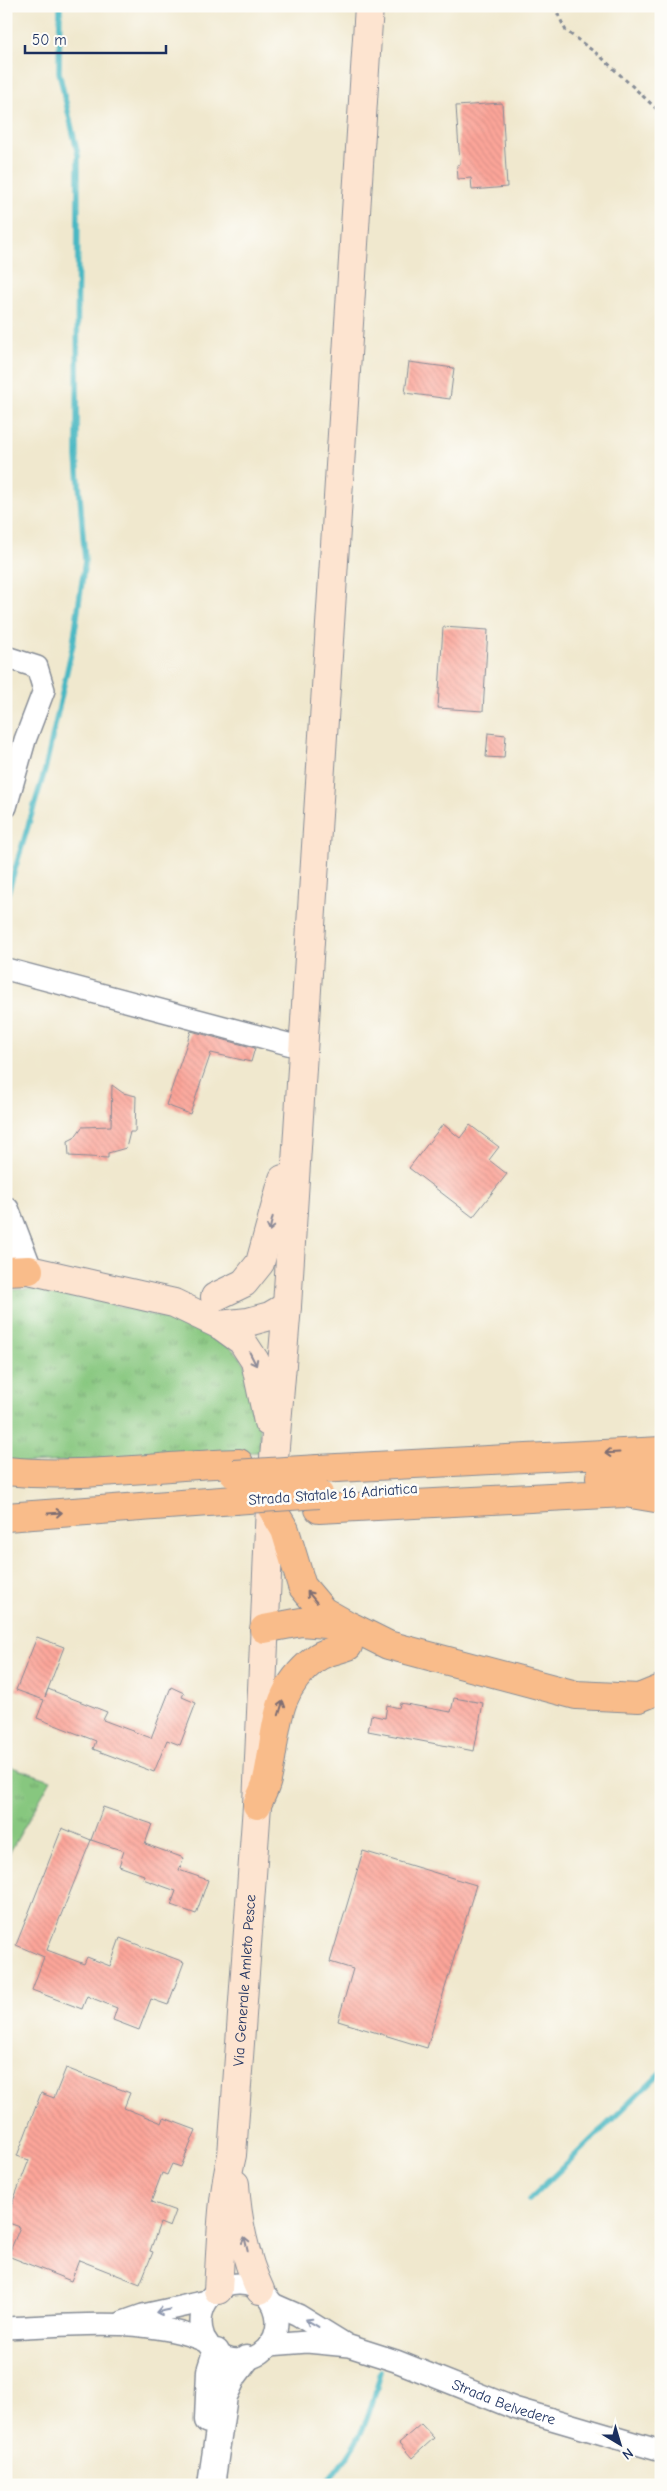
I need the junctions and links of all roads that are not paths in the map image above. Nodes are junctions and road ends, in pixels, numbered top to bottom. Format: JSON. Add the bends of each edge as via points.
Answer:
{"nodes":[{"id":1,"x":369,"y":6,"type":"edge"},
{"id":2,"x":6,"y":657,"type":"edge"},
{"id":3,"x":6,"y":807,"type":"edge"},
{"id":4,"x":6,"y":970,"type":"edge"},
{"id":5,"x":303,"y":1048,"type":"junction"},
{"id":6,"x":297,"y":1145,"type":"junction"},
{"id":7,"x":6,"y":1210,"type":"edge"},
{"id":8,"x":17,"y":1270,"type":"edge"},
{"id":9,"x":215,"y":1297,"type":"junction"},
{"id":10,"x":174,"y":1303,"type":"junction"},
{"id":11,"x":287,"y":1306,"type":"junction"},
{"id":12,"x":220,"y":1325,"type":"junction"},
{"id":13,"x":276,"y":1440,"type":"junction"},
{"id":14,"x":661,"y":1450,"type":"edge"},
{"id":15,"x":6,"y":1471,"type":"edge"},
{"id":16,"x":661,"y":1474,"type":"edge"},
{"id":17,"x":319,"y":1482,"type":"junction"},
{"id":18,"x":236,"y":1488,"type":"junction"},
{"id":19,"x":6,"y":1489,"type":"edge"},
{"id":20,"x":661,"y":1499,"type":"edge"},
{"id":21,"x":270,"y":1505,"type":"junction"},
{"id":22,"x":6,"y":1517,"type":"edge"},
{"id":23,"x":264,"y":1630,"type":"junction"},
{"id":24,"x":349,"y":1636,"type":"junction"},
{"id":25,"x":661,"y":1689,"type":"edge"},
{"id":26,"x":257,"y":1805,"type":"junction"},
{"id":27,"x":232,"y":2155,"type":"junction"},
{"id":28,"x":213,"y":2296,"type":"junction"},
{"id":29,"x":266,"y":2297,"type":"junction"},
{"id":30,"x":120,"y":2323,"type":"junction"},
{"id":31,"x":6,"y":2328,"type":"edge"},
{"id":32,"x":269,"y":2345,"type":"junction"},
{"id":33,"x":350,"y":2346,"type":"junction"},
{"id":34,"x":212,"y":2347,"type":"junction"},
{"id":35,"x":246,"y":2359,"type":"junction"},
{"id":36,"x":661,"y":2451,"type":"edge"},
{"id":37,"x":211,"y":2477,"type":"edge"}],
"edges":[{"from":1,"to":5,"type":"main road","name":"Via Generale Amleto Pesce"},
{"from":2,"to":3,"type":"street","via":[[37,667],[44,690],[25,740]]},
{"from":4,"to":5,"type":"street"},
{"from":5,"to":6,"type":"main road","name":"Via Generale Amleto Pesce"},
{"from":6,"to":9,"type":"main road","one_way":true,"via":[[278,1191],[260,1263],[244,1283]]},
{"from":6,"to":11,"type":"main road","name":"Via Generale Amleto Pesce"},
{"from":7,"to":8,"type":"street"},
{"from":8,"to":10,"type":"main road"},
{"from":9,"to":10,"type":"main road"},
{"from":9,"to":11,"type":"main road","via":[[246,1296]]},
{"from":10,"to":12,"type":"main road"},
{"from":11,"to":12,"type":"main road","via":[[263,1318]]},
{"from":11,"to":13,"type":"main road","name":"Via Generale Amleto Pesce"},
{"from":12,"to":13,"type":"main road","one_way":true,"via":[[242,1341],[255,1361],[268,1423]]},
{"from":13,"to":21,"type":"main road","name":"Via Generale Amleto Pesce"},
{"from":14,"to":17,"type":"highway","name":"Strada Statale 16 Adriatica","one_way":true,"via":[[434,1463]]},
{"from":15,"to":18,"type":"highway","via":[[104,1471]]},
{"from":16,"to":17,"type":"highway","name":"Strada Statale 16 Adriatica"},
{"from":17,"to":18,"type":"highway","name":"Strada Statale 16 Adriatica","bridge":true},
{"from":17,"to":18,"type":"highway"},
{"from":17,"to":20,"type":"highway","via":[[625,1493]]},
{"from":18,"to":19,"type":"highway","name":"Strada Statale 16 Adriatica"},
{"from":22,"to":18,"type":"highway","name":"Strada Statale 16 Adriatica","one_way":true,"via":[[124,1508]]},
{"from":21,"to":23,"type":"main road","name":"Via Generale Amleto Pesce"},
{"from":24,"to":21,"type":"highway","one_way":true,"via":[[302,1586],[285,1530]]},
{"from":23,"to":24,"type":"highway","via":[[319,1650]]},
{"from":23,"to":26,"type":"main road","name":"Via Generale Amleto Pesce"},
{"from":24,"to":25,"type":"highway","via":[[576,1695],[639,1698]]},
{"from":26,"to":24,"type":"highway","one_way":true,"via":[[267,1781],[274,1732],[283,1699],[294,1679],[316,1658]]},
{"from":26,"to":27,"type":"main road","name":"Via Generale Amleto Pesce"},
{"from":27,"to":28,"type":"main road","via":[[225,2181]]},
{"from":29,"to":27,"type":"main road","one_way":true,"via":[[253,2275],[238,2212]]},
{"from":28,"to":29,"type":"street","via":[[239,2284]]},
{"from":28,"to":30,"type":"street","one_way":true},
{"from":28,"to":34,"type":"street","via":[[202,2317],[203,2334]]},
{"from":29,"to":32,"type":"street","via":[[277,2318],[276,2332]]},
{"from":33,"to":29,"type":"street","one_way":true},
{"from":30,"to":31,"type":"street"},
{"from":30,"to":34,"type":"street","via":[[189,2334]]},
{"from":32,"to":33,"type":"street","via":[[307,2342]]},
{"from":32,"to":35,"type":"street"},
{"from":33,"to":36,"type":"street","name":"Strada Belvedere","via":[[514,2408]]},
{"from":34,"to":35,"type":"street","via":[[231,2359]]},
{"from":34,"to":37,"type":"street","via":[[207,2414]]},
{"from":35,"to":37,"type":"street","via":[[224,2396]]}]}
